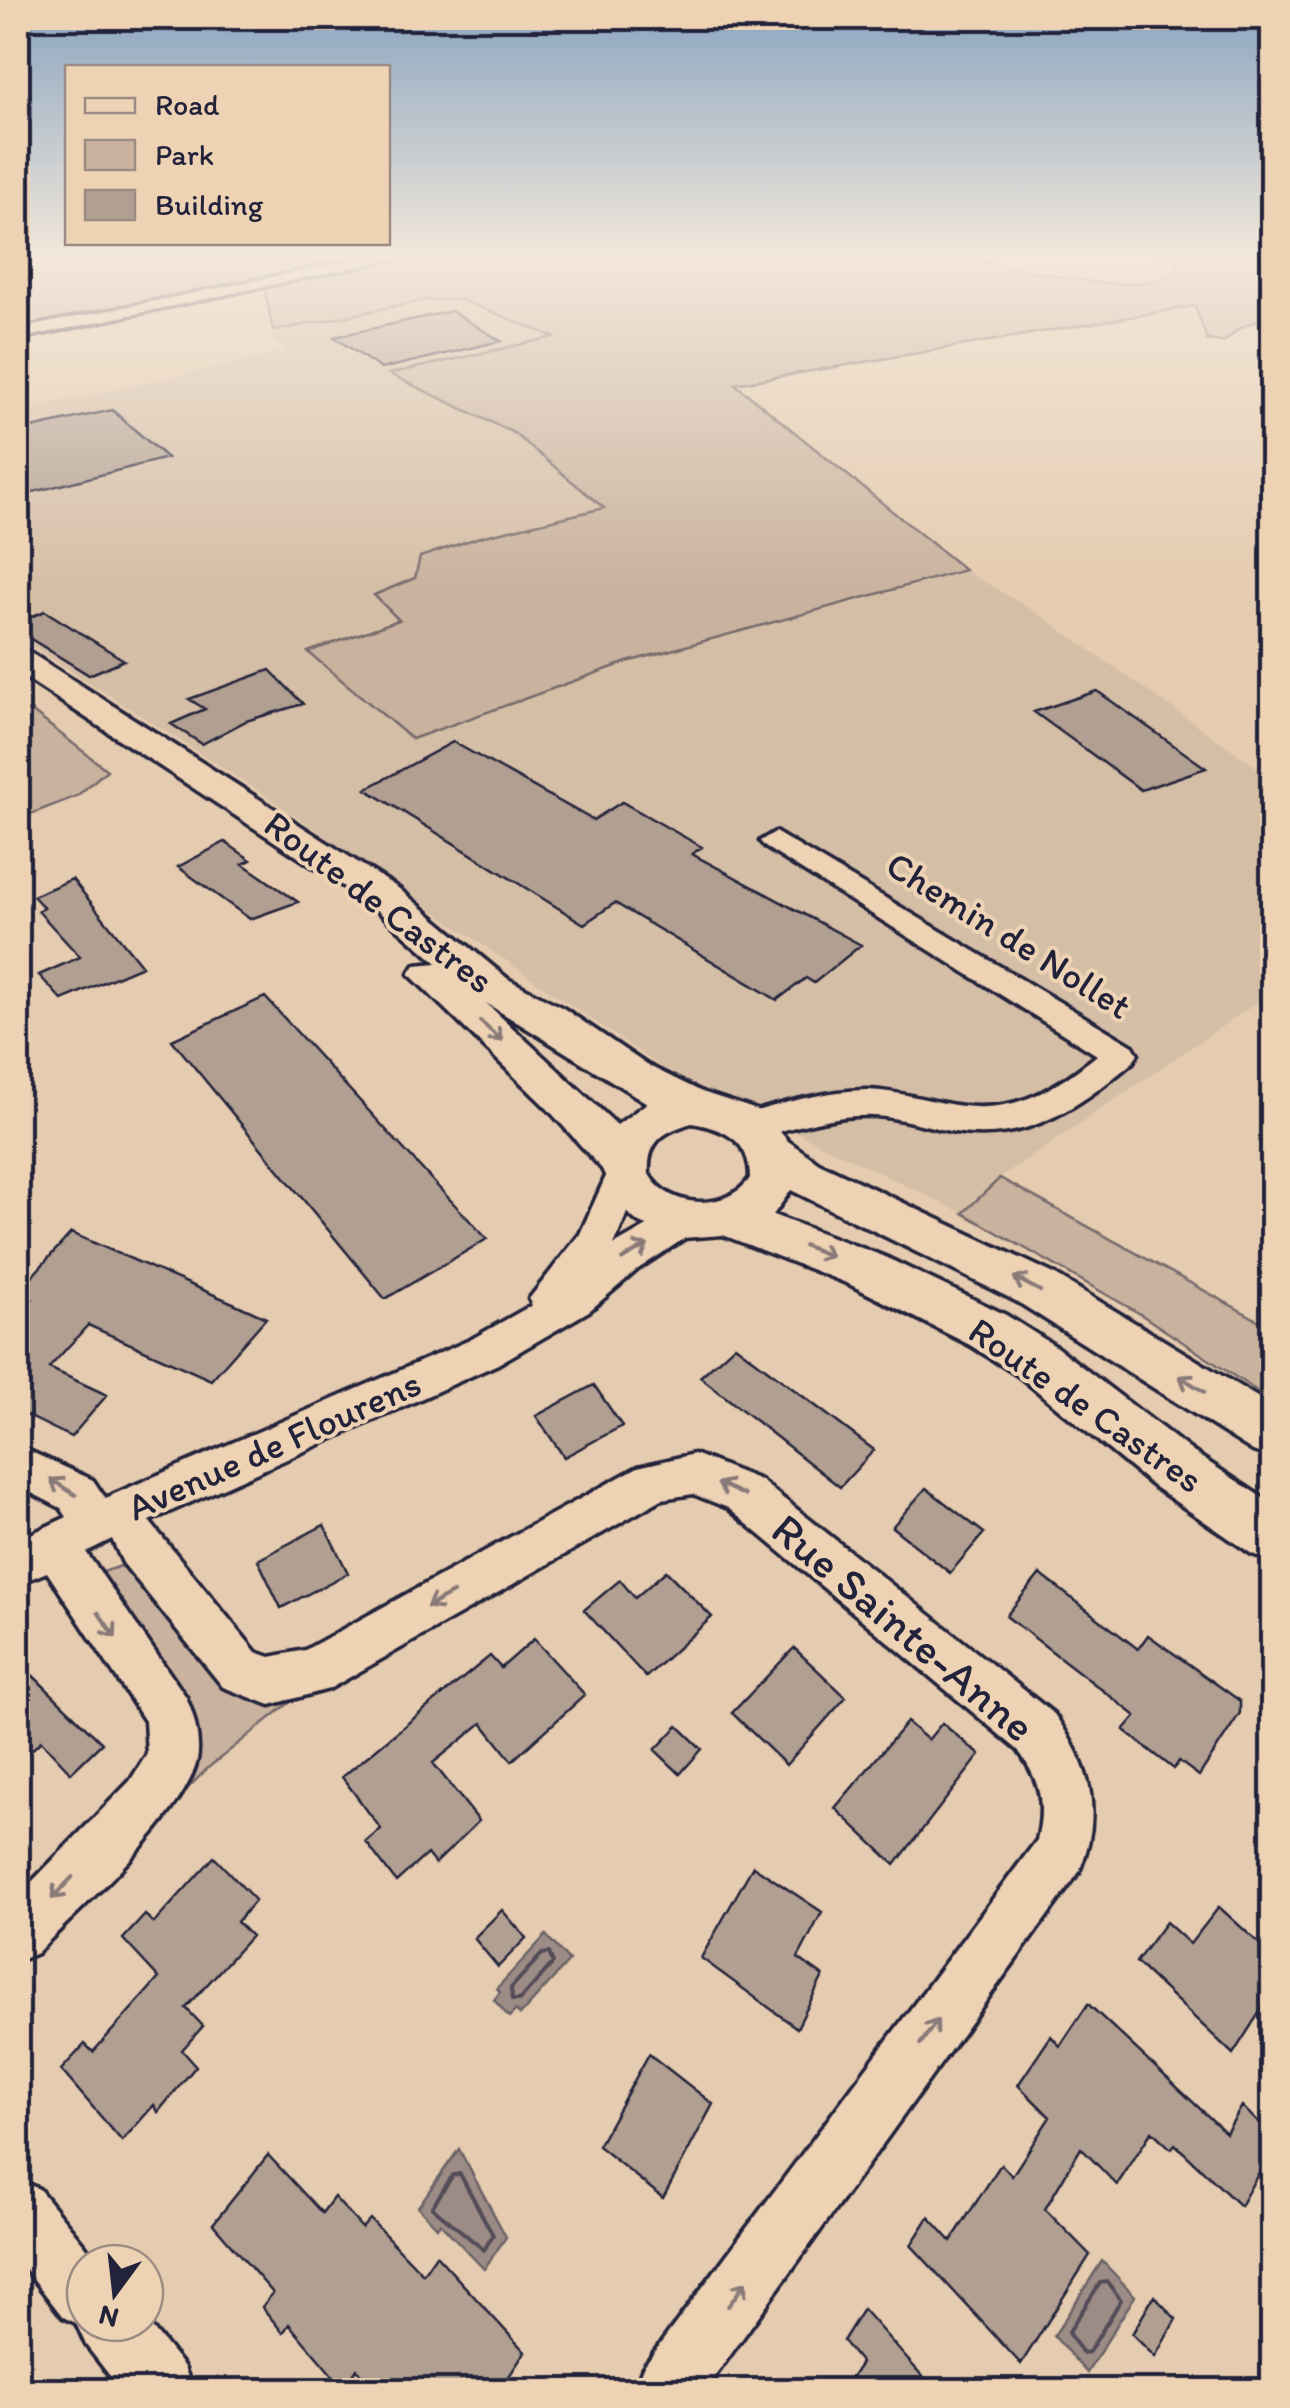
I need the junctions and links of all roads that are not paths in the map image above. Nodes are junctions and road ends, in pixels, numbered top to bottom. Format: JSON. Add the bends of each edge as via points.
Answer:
{"nodes":[{"id":1,"x":18,"y":660,"type":"edge"},
{"id":2,"x":18,"y":686,"type":"edge"},
{"id":3,"x":775,"y":841,"type":"dead end"},
{"id":4,"x":692,"y":1107,"type":"junction"},
{"id":5,"x":763,"y":1140,"type":"junction"},
{"id":6,"x":623,"y":1168,"type":"junction"},
{"id":7,"x":706,"y":1218,"type":"junction"},
{"id":8,"x":528,"y":1324,"type":"junction"},
{"id":9,"x":1272,"y":1434,"type":"edge"},
{"id":10,"x":18,"y":1466,"type":"edge"},
{"id":11,"x":1272,"y":1534,"type":"edge"},
{"id":12,"x":56,"y":1541,"type":"edge"},
{"id":13,"x":18,"y":1934,"type":"edge"},
{"id":14,"x":18,"y":2210,"type":"edge"},
{"id":15,"x":65,"y":2270,"type":"edge"},
{"id":16,"x":124,"y":2343,"type":"edge"},
{"id":17,"x":162,"y":2390,"type":"edge"},
{"id":18,"x":666,"y":2390,"type":"edge"}],
"edges":[{"from":1,"to":4,"type":"main road","name":"Route de Castres","via":[[384,896],[493,989]]},
{"from":2,"to":6,"type":"main road","name":"Route de Castres","one_way":true,"via":[[353,905],[542,1076]]},
{"from":3,"to":5,"type":"street","name":"Chemin de Nollet","via":[[1121,1054],[1056,1106],[1030,1116],[960,1120],[858,1103]]},
{"from":4,"to":5,"type":"main road","via":[[725,1111]]},
{"from":4,"to":6,"type":"main road","via":[[644,1123],[628,1140]]},
{"from":5,"to":7,"type":"main road","via":[[773,1176],[762,1196]]},
{"from":9,"to":5,"type":"main road","name":"Route de Castres","one_way":true,"via":[[1036,1288],[804,1175]]},
{"from":6,"to":7,"type":"main road","via":[[652,1208]]},
{"from":6,"to":8,"type":"street","name":"Avenue de Flourens","via":[[596,1242]]},
{"from":8,"to":7,"type":"street","name":"Avenue de Flourens","one_way":true,"via":[[576,1300],[624,1258]]},
{"from":7,"to":11,"type":"main road","name":"Route de Castres","one_way":true,"via":[[882,1276],[988,1330]]},
{"from":8,"to":12,"type":"street","name":"Avenue de Flourens","via":[[417,1384]]},
{"from":12,"to":10,"type":"street","one_way":true,"via":[[77,1494]]},
{"from":12,"to":13,"type":"street","one_way":true,"via":[[169,1714],[173,1760],[148,1799]]},
{"from":18,"to":12,"type":"street","name":"Rue Sainte-Anne","one_way":true,"via":[[1060,1853],[1072,1810],[1063,1770],[1036,1732],[744,1494],[694,1474],[654,1482],[312,1672],[270,1681],[240,1670],[139,1548]]},
{"from":14,"to":15,"type":"street"},
{"from":16,"to":17,"type":"street"}]}
